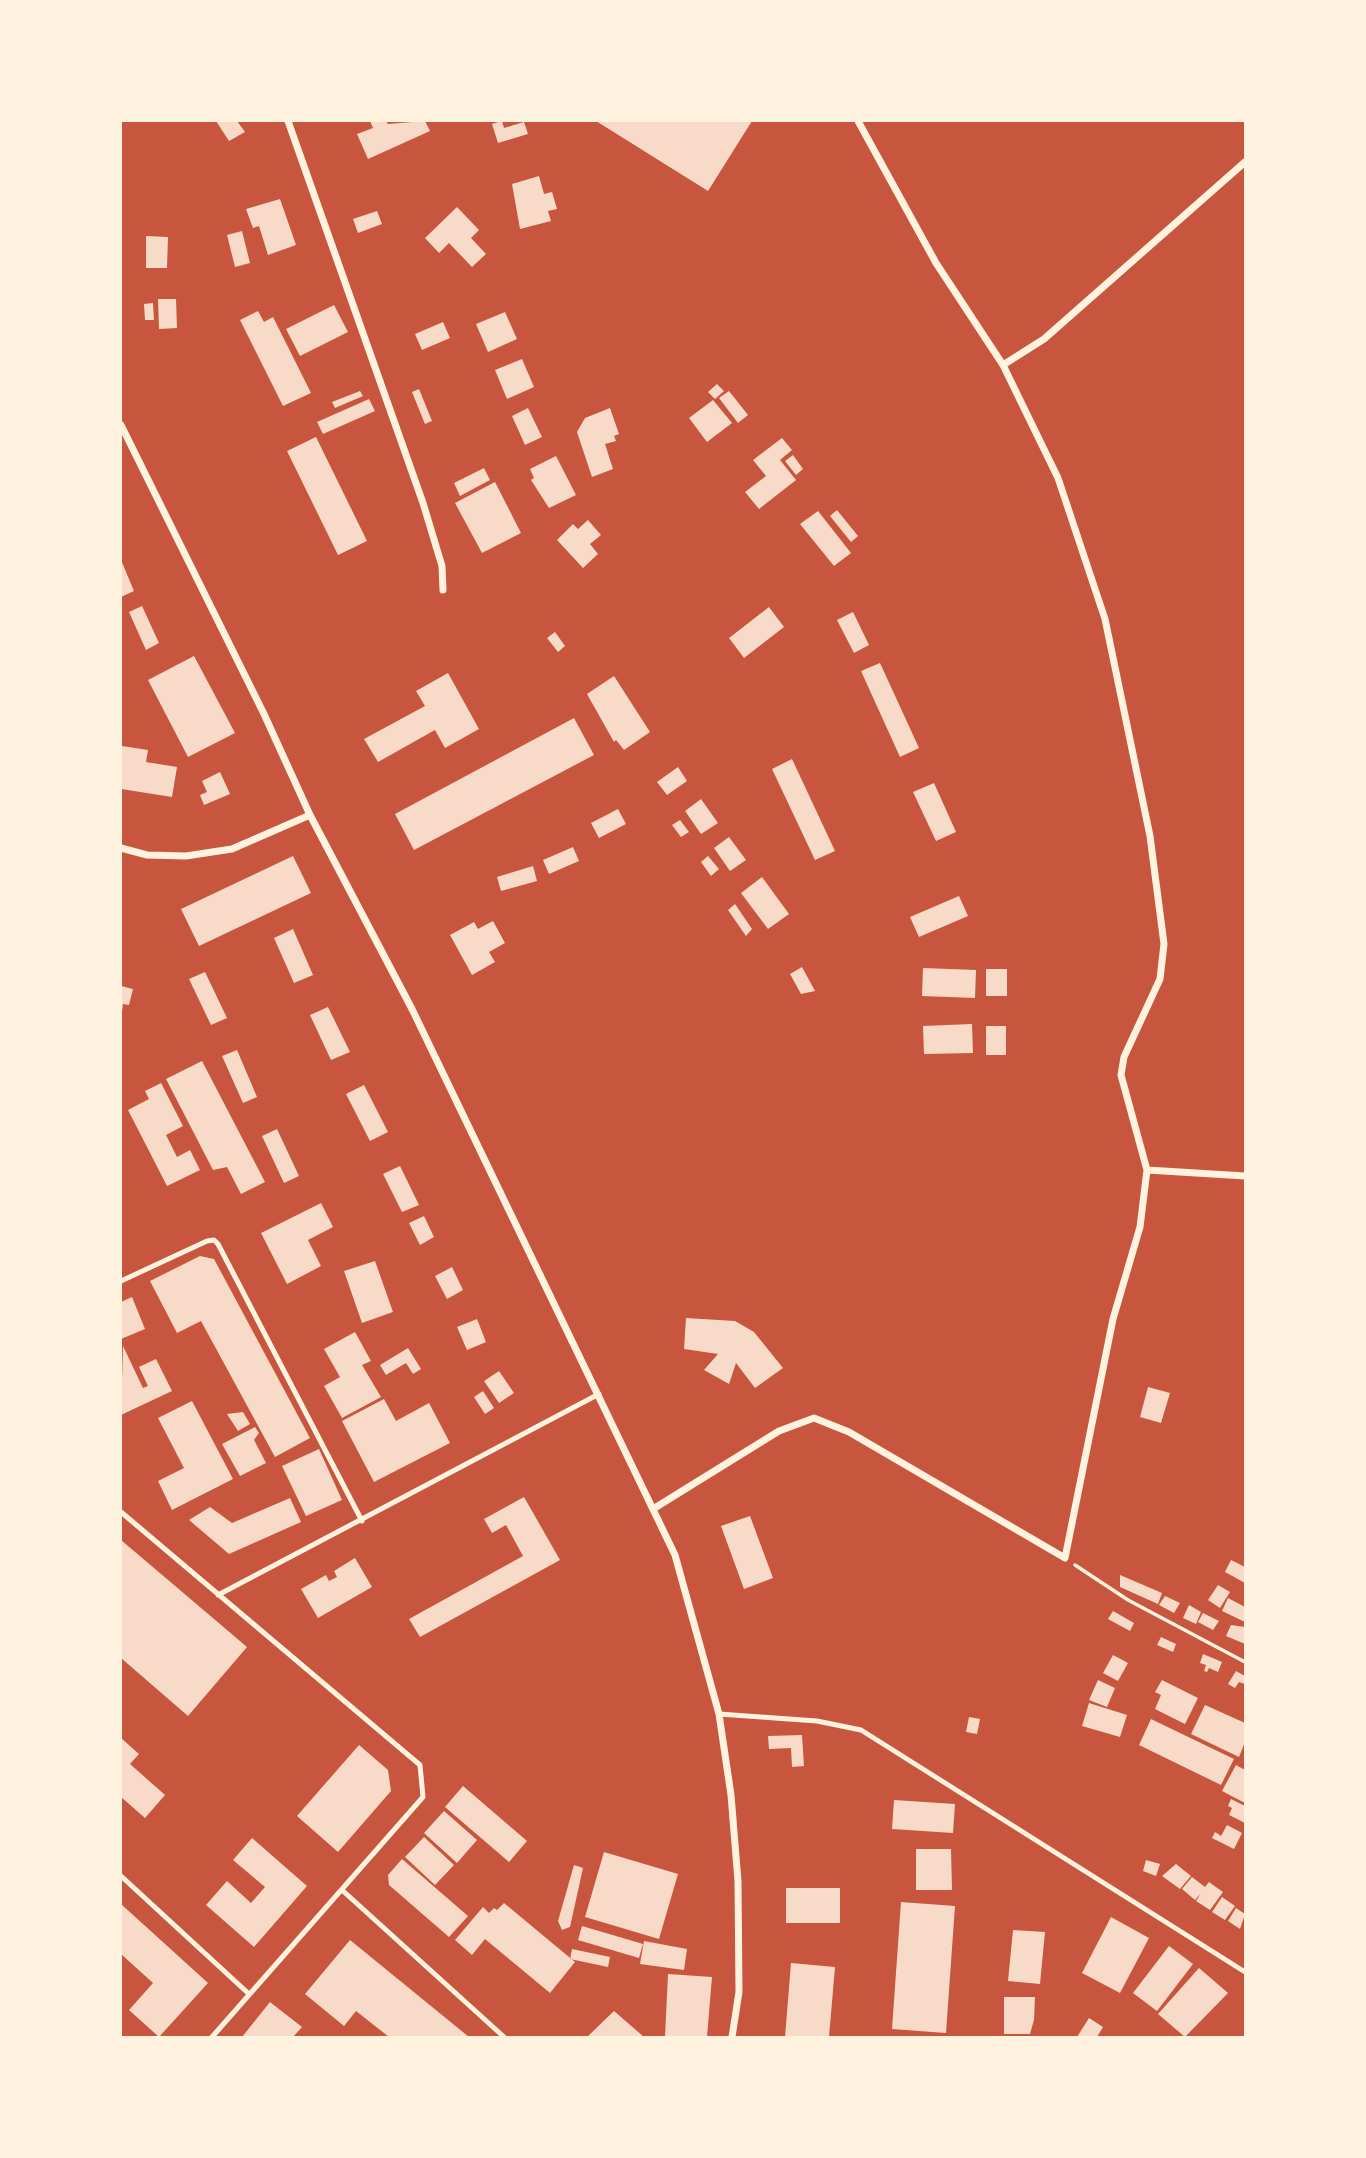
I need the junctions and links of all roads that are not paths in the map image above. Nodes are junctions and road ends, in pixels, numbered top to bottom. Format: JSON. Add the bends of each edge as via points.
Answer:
{"nodes":[{"id":1,"x":288,"y":121,"type":"edge"},
{"id":2,"x":858,"y":121,"type":"edge"},
{"id":3,"x":1245,"y":162,"type":"edge"},
{"id":4,"x":1003,"y":365,"type":"junction"},
{"id":5,"x":121,"y":425,"type":"edge"},
{"id":6,"x":443,"y":590,"type":"dead end"},
{"id":7,"x":310,"y":815,"type":"junction"},
{"id":8,"x":121,"y":848,"type":"edge"},
{"id":9,"x":1147,"y":1170,"type":"junction"},
{"id":10,"x":1245,"y":1177,"type":"edge"},
{"id":11,"x":121,"y":1281,"type":"edge"},
{"id":12,"x":599,"y":1394,"type":"junction"},
{"id":13,"x":653,"y":1509,"type":"junction"},
{"id":14,"x":121,"y":1512,"type":"edge"},
{"id":15,"x":362,"y":1521,"type":"junction"},
{"id":16,"x":218,"y":1595,"type":"junction"},
{"id":17,"x":719,"y":1714,"type":"junction"},
{"id":18,"x":121,"y":1876,"type":"edge"},
{"id":19,"x":342,"y":1890,"type":"junction"},
{"id":20,"x":1245,"y":1972,"type":"edge"},
{"id":21,"x":249,"y":1994,"type":"junction"},
{"id":22,"x":212,"y":2037,"type":"edge"},
{"id":23,"x":505,"y":2037,"type":"edge"},
{"id":24,"x":732,"y":2037,"type":"edge"}],
"edges":[{"from":1,"to":6,"type":"street","via":[[424,503],[442,566]]},
{"from":2,"to":4,"type":"street","via":[[936,263]]},
{"from":3,"to":4,"type":"street","via":[[1044,339]]},
{"from":4,"to":9,"type":"street","via":[[1058,478],[1105,619],[1150,836],[1164,944],[1160,979],[1124,1057],[1121,1075]]},
{"from":5,"to":7,"type":"street"},
{"from":7,"to":8,"type":"street","via":[[232,849],[186,856],[146,855]]},
{"from":7,"to":12,"type":"street","via":[[412,1009]]},
{"from":9,"to":10,"type":"street"},
{"from":9,"to":13,"type":"street","via":[[1139,1227],[1113,1319],[1065,1558],[849,1432],[814,1418],[779,1432]]},
{"from":11,"to":15,"type":"lane","via":[[214,1240]]},
{"from":12,"to":13,"type":"street"},
{"from":12,"to":15,"type":"lane"},
{"from":13,"to":17,"type":"street","via":[[675,1555]]},
{"from":14,"to":16,"type":"lane"},
{"from":15,"to":16,"type":"lane"},
{"from":16,"to":19,"type":"lane","via":[[421,1765],[424,1797]]},
{"from":17,"to":20,"type":"lane","via":[[817,1721],[861,1730]]},
{"from":17,"to":24,"type":"street","via":[[738,1881],[739,1992]]},
{"from":18,"to":21,"type":"lane"},
{"from":19,"to":21,"type":"lane"},
{"from":19,"to":23,"type":"lane"},
{"from":21,"to":22,"type":"lane"}]}
